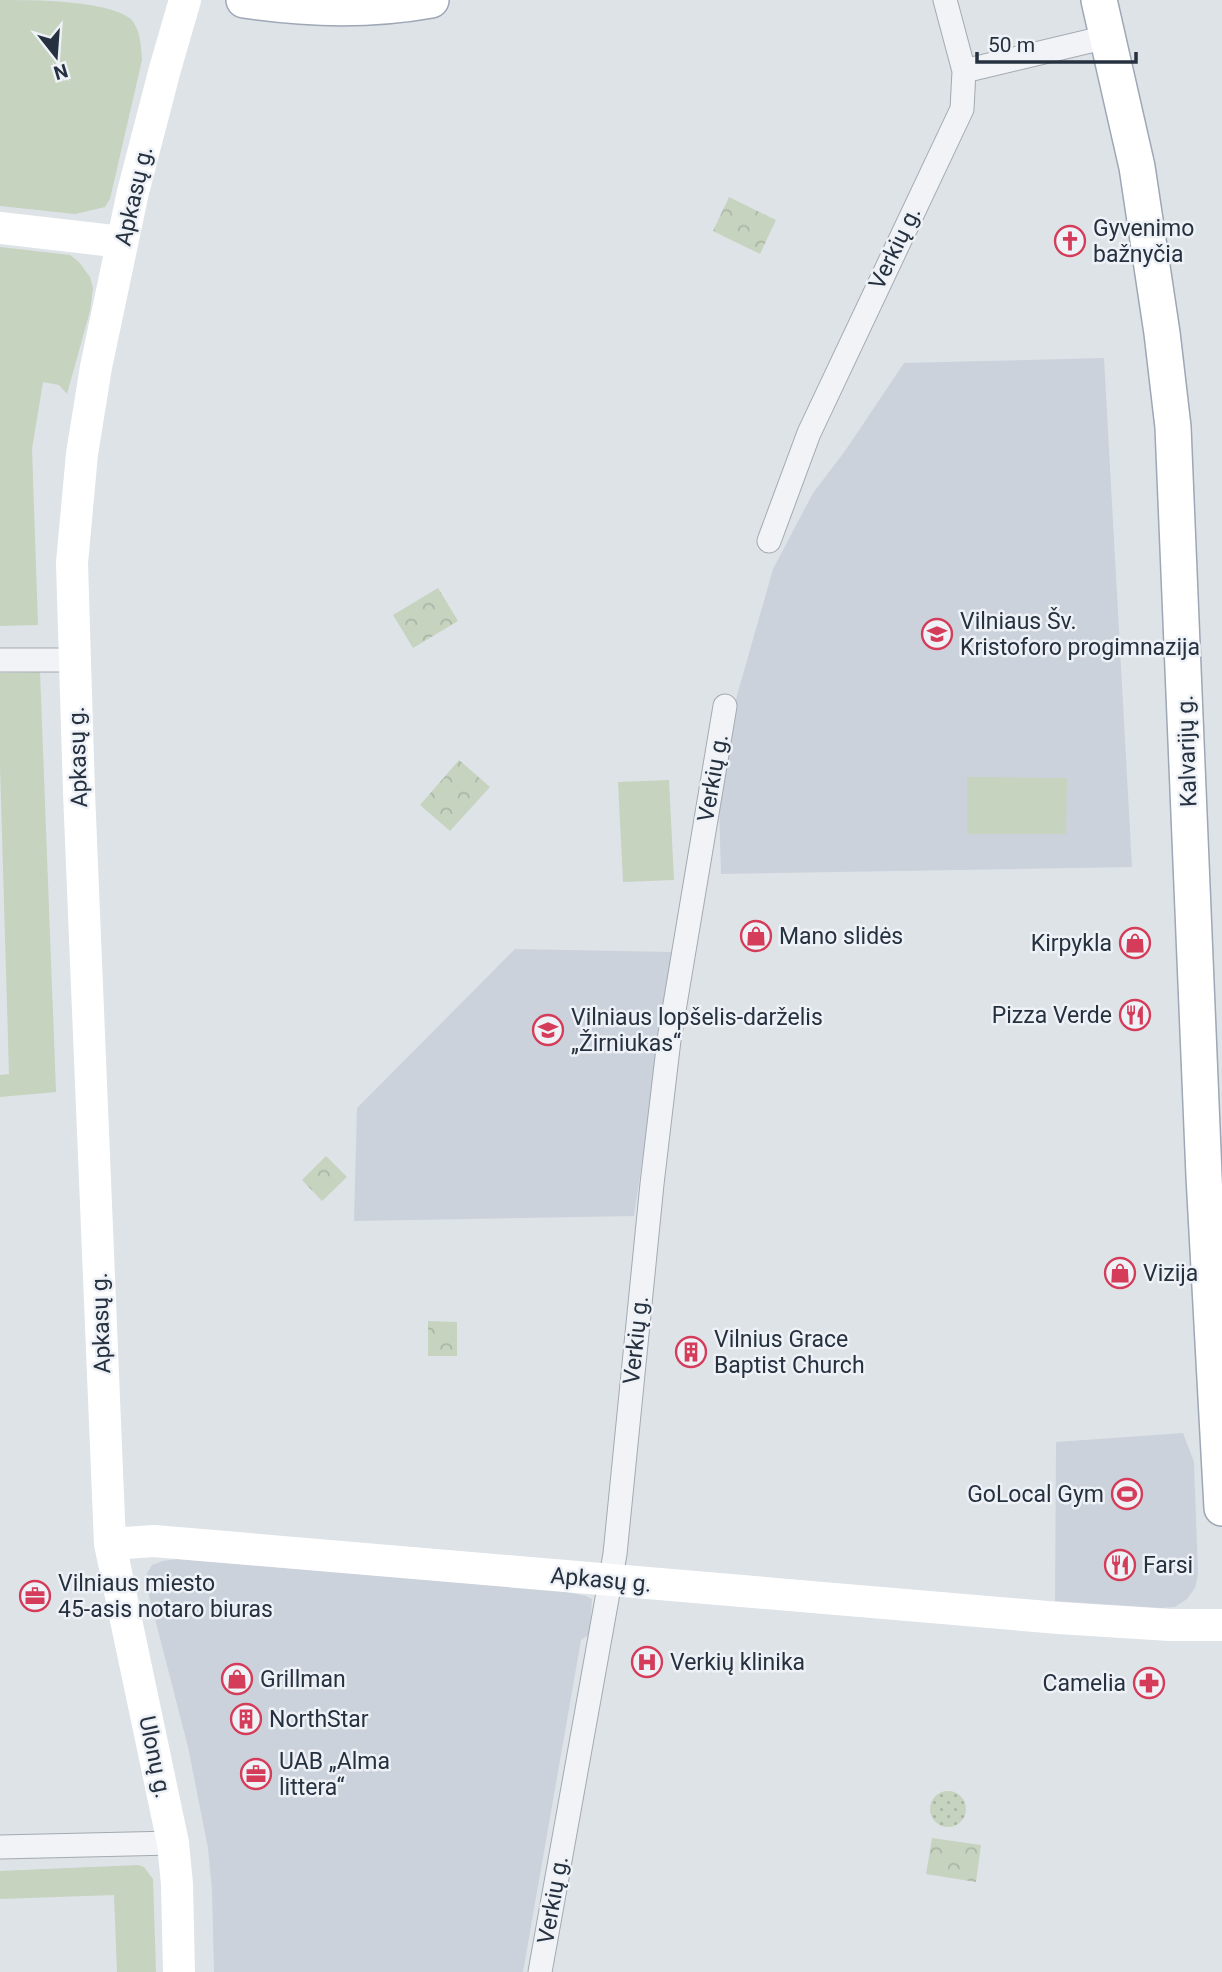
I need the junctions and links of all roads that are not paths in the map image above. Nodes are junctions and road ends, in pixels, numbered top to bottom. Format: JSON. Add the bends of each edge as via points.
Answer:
{"nodes":[{"id":1,"x":186,"y":0,"type":"edge"},
{"id":2,"x":244,"y":0,"type":"edge"},
{"id":3,"x":431,"y":0,"type":"edge"},
{"id":4,"x":944,"y":0,"type":"edge"},
{"id":5,"x":1100,"y":0,"type":"edge"},
{"id":6,"x":1107,"y":37,"type":"junction"},
{"id":7,"x":964,"y":71,"type":"junction"},
{"id":8,"x":0,"y":228,"type":"edge"},
{"id":9,"x":122,"y":242,"type":"junction"},
{"id":10,"x":769,"y":541,"type":"dead end"},
{"id":11,"x":0,"y":660,"type":"edge"},
{"id":12,"x":74,"y":660,"type":"junction"},
{"id":13,"x":725,"y":706,"type":"dead end"},
{"id":14,"x":1222,"y":1508,"type":"edge"},
{"id":15,"x":110,"y":1544,"type":"junction"},
{"id":16,"x":611,"y":1580,"type":"junction"},
{"id":17,"x":1222,"y":1625,"type":"edge"},
{"id":18,"x":173,"y":1843,"type":"junction"},
{"id":19,"x":0,"y":1847,"type":"edge"},
{"id":20,"x":179,"y":1972,"type":"edge"},
{"id":21,"x":540,"y":1972,"type":"edge"}],
"edges":[{"from":1,"to":9,"type":"main road","name":"Apkasų g."},
{"from":2,"to":3,"type":"main road","via":[[298,7]]},
{"from":4,"to":7,"type":"street","name":"Verkių g."},
{"from":5,"to":6,"type":"main road","name":"Kalvarijų g."},
{"from":6,"to":7,"type":"street"},
{"from":6,"to":14,"type":"main road","name":"Kalvarijų g.","via":[[1144,208],[1173,427]]},
{"from":7,"to":10,"type":"street","name":"Verkių g.","via":[[962,109],[809,433]]},
{"from":8,"to":9,"type":"main road"},
{"from":9,"to":12,"type":"main road","name":"Apkasų g.","via":[[81,465],[72,563]]},
{"from":11,"to":12,"type":"street"},
{"from":12,"to":15,"type":"main road","name":"Apkasų g."},
{"from":13,"to":16,"type":"street","name":"Verkių g.","via":[[669,1040]]},
{"from":15,"to":16,"type":"main road","name":"Apkasų g.","via":[[154,1541]]},
{"from":15,"to":18,"type":"main road","name":"Ulonų g."},
{"from":16,"to":17,"type":"main road","name":"Apkasų g.","via":[[1059,1618]]},
{"from":16,"to":21,"type":"street","name":"Verkių g."},
{"from":18,"to":19,"type":"street"},
{"from":18,"to":20,"type":"main road","name":"Ulonų g."}]}
